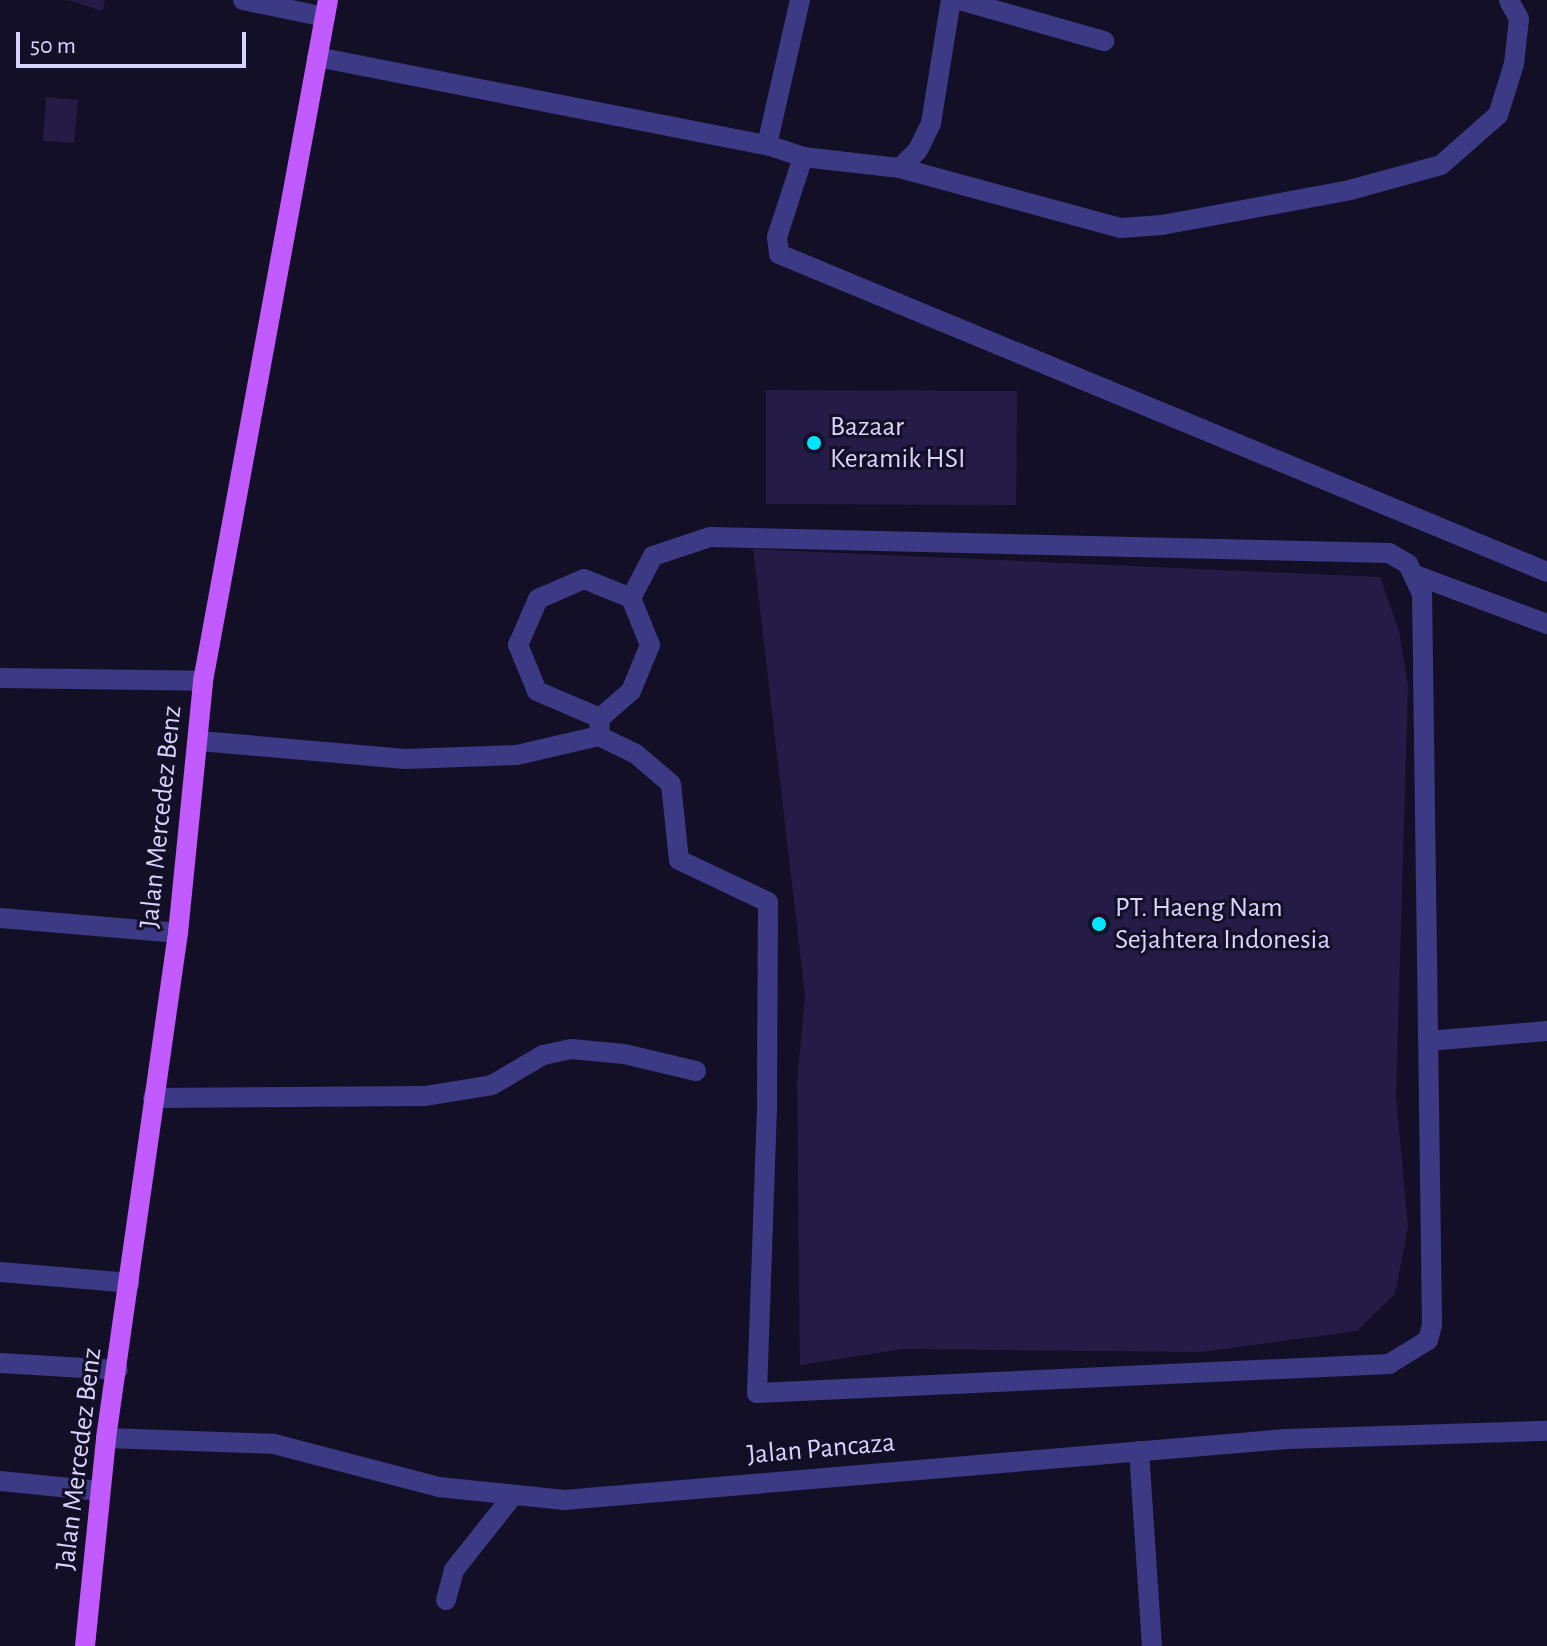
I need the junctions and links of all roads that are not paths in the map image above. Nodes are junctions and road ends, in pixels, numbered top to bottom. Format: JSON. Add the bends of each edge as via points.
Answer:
{"nodes":[{"id":1,"x":243,"y":0,"type":"edge"},
{"id":2,"x":800,"y":0,"type":"edge"},
{"id":3,"x":951,"y":0,"type":"edge"},
{"id":4,"x":959,"y":0,"type":"edge"},
{"id":5,"x":1509,"y":0,"type":"edge"},
{"id":6,"x":326,"y":8,"type":"edge"},
{"id":7,"x":1104,"y":41,"type":"dead end"},
{"id":8,"x":317,"y":57,"type":"junction"},
{"id":9,"x":767,"y":145,"type":"junction"},
{"id":10,"x":803,"y":157,"type":"junction"},
{"id":11,"x":900,"y":168,"type":"junction"},
{"id":12,"x":1547,"y":572,"type":"edge"},
{"id":13,"x":1418,"y":576,"type":"junction"},
{"id":14,"x":631,"y":598,"type":"junction"},
{"id":15,"x":1547,"y":624,"type":"edge"},
{"id":16,"x":0,"y":678,"type":"edge"},
{"id":17,"x":203,"y":681,"type":"junction"},
{"id":18,"x":599,"y":727,"type":"junction"},
{"id":19,"x":200,"y":741,"type":"junction"},
{"id":20,"x":0,"y":918,"type":"edge"},
{"id":21,"x":178,"y":933,"type":"junction"},
{"id":22,"x":1547,"y":1031,"type":"edge"},
{"id":23,"x":1428,"y":1041,"type":"junction"},
{"id":24,"x":696,"y":1071,"type":"dead end"},
{"id":25,"x":153,"y":1098,"type":"junction"},
{"id":26,"x":0,"y":1272,"type":"edge"},
{"id":27,"x":130,"y":1283,"type":"junction"},
{"id":28,"x":0,"y":1363,"type":"edge"},
{"id":29,"x":118,"y":1370,"type":"junction"},
{"id":30,"x":1547,"y":1431,"type":"edge"},
{"id":31,"x":106,"y":1438,"type":"junction"},
{"id":32,"x":1139,"y":1451,"type":"junction"},
{"id":33,"x":0,"y":1481,"type":"edge"},
{"id":34,"x":100,"y":1491,"type":"junction"},
{"id":35,"x":511,"y":1498,"type":"junction"},
{"id":36,"x":446,"y":1600,"type":"dead end"},
{"id":37,"x":85,"y":1646,"type":"edge"},
{"id":38,"x":1152,"y":1646,"type":"edge"}],
"edges":[{"from":1,"to":6,"type":"street"},
{"from":2,"to":9,"type":"street"},
{"from":3,"to":11,"type":"street","via":[[931,123],[918,150]]},
{"from":4,"to":7,"type":"street"},
{"from":5,"to":11,"type":"street","via":[[1519,19],[1514,64],[1498,115],[1441,165],[1350,190],[1121,228]]},
{"from":6,"to":8,"type":"main road","name":"Jalan Mercedez Benz"},
{"from":8,"to":9,"type":"street"},
{"from":8,"to":17,"type":"main road","name":"Jalan Mercedez Benz"},
{"from":9,"to":10,"type":"street"},
{"from":10,"to":11,"type":"street"},
{"from":10,"to":12,"type":"street","via":[[777,237],[779,254]]},
{"from":13,"to":14,"type":"street","via":[[1389,553],[710,537],[653,556]]},
{"from":13,"to":15,"type":"street"},
{"from":13,"to":23,"type":"street"},
{"from":14,"to":18,"type":"street","via":[[650,645],[631,691]]},
{"from":14,"to":18,"type":"street","via":[[584,579],[538,599],[518,645],[537,691]]},
{"from":16,"to":17,"type":"street"},
{"from":17,"to":19,"type":"main road","name":"Jalan Mercedez Benz"},
{"from":18,"to":19,"type":"street","via":[[517,755],[405,759]]},
{"from":18,"to":23,"type":"street","via":[[671,784],[679,860],[768,902],[757,1393],[1389,1364],[1415,1353],[1428,1340],[1432,1325]]},
{"from":19,"to":21,"type":"main road","name":"Jalan Mercedez Benz"},
{"from":20,"to":21,"type":"street"},
{"from":21,"to":25,"type":"main road","name":"Jalan Mercedez Benz"},
{"from":22,"to":23,"type":"street"},
{"from":24,"to":25,"type":"street","via":[[624,1054],[571,1049],[543,1055],[492,1085],[425,1096]]},
{"from":25,"to":27,"type":"main road","name":"Jalan Mercedez Benz"},
{"from":26,"to":27,"type":"street"},
{"from":27,"to":29,"type":"main road","name":"Jalan Mercedez Benz"},
{"from":28,"to":29,"type":"street"},
{"from":29,"to":31,"type":"main road","name":"Jalan Mercedez Benz"},
{"from":30,"to":32,"type":"street","name":"Jalan Pancaza","via":[[1286,1439]]},
{"from":31,"to":34,"type":"main road","name":"Jalan Mercedez Benz"},
{"from":31,"to":35,"type":"street","name":"Jalan Pancaza","via":[[274,1444],[363,1470]]},
{"from":32,"to":35,"type":"street","name":"Jalan Pancaza","via":[[618,1498]]},
{"from":32,"to":38,"type":"street"},
{"from":33,"to":34,"type":"street"},
{"from":34,"to":37,"type":"main road","name":"Jalan Mercedez Benz"},
{"from":35,"to":36,"type":"street","via":[[454,1570]]}]}
